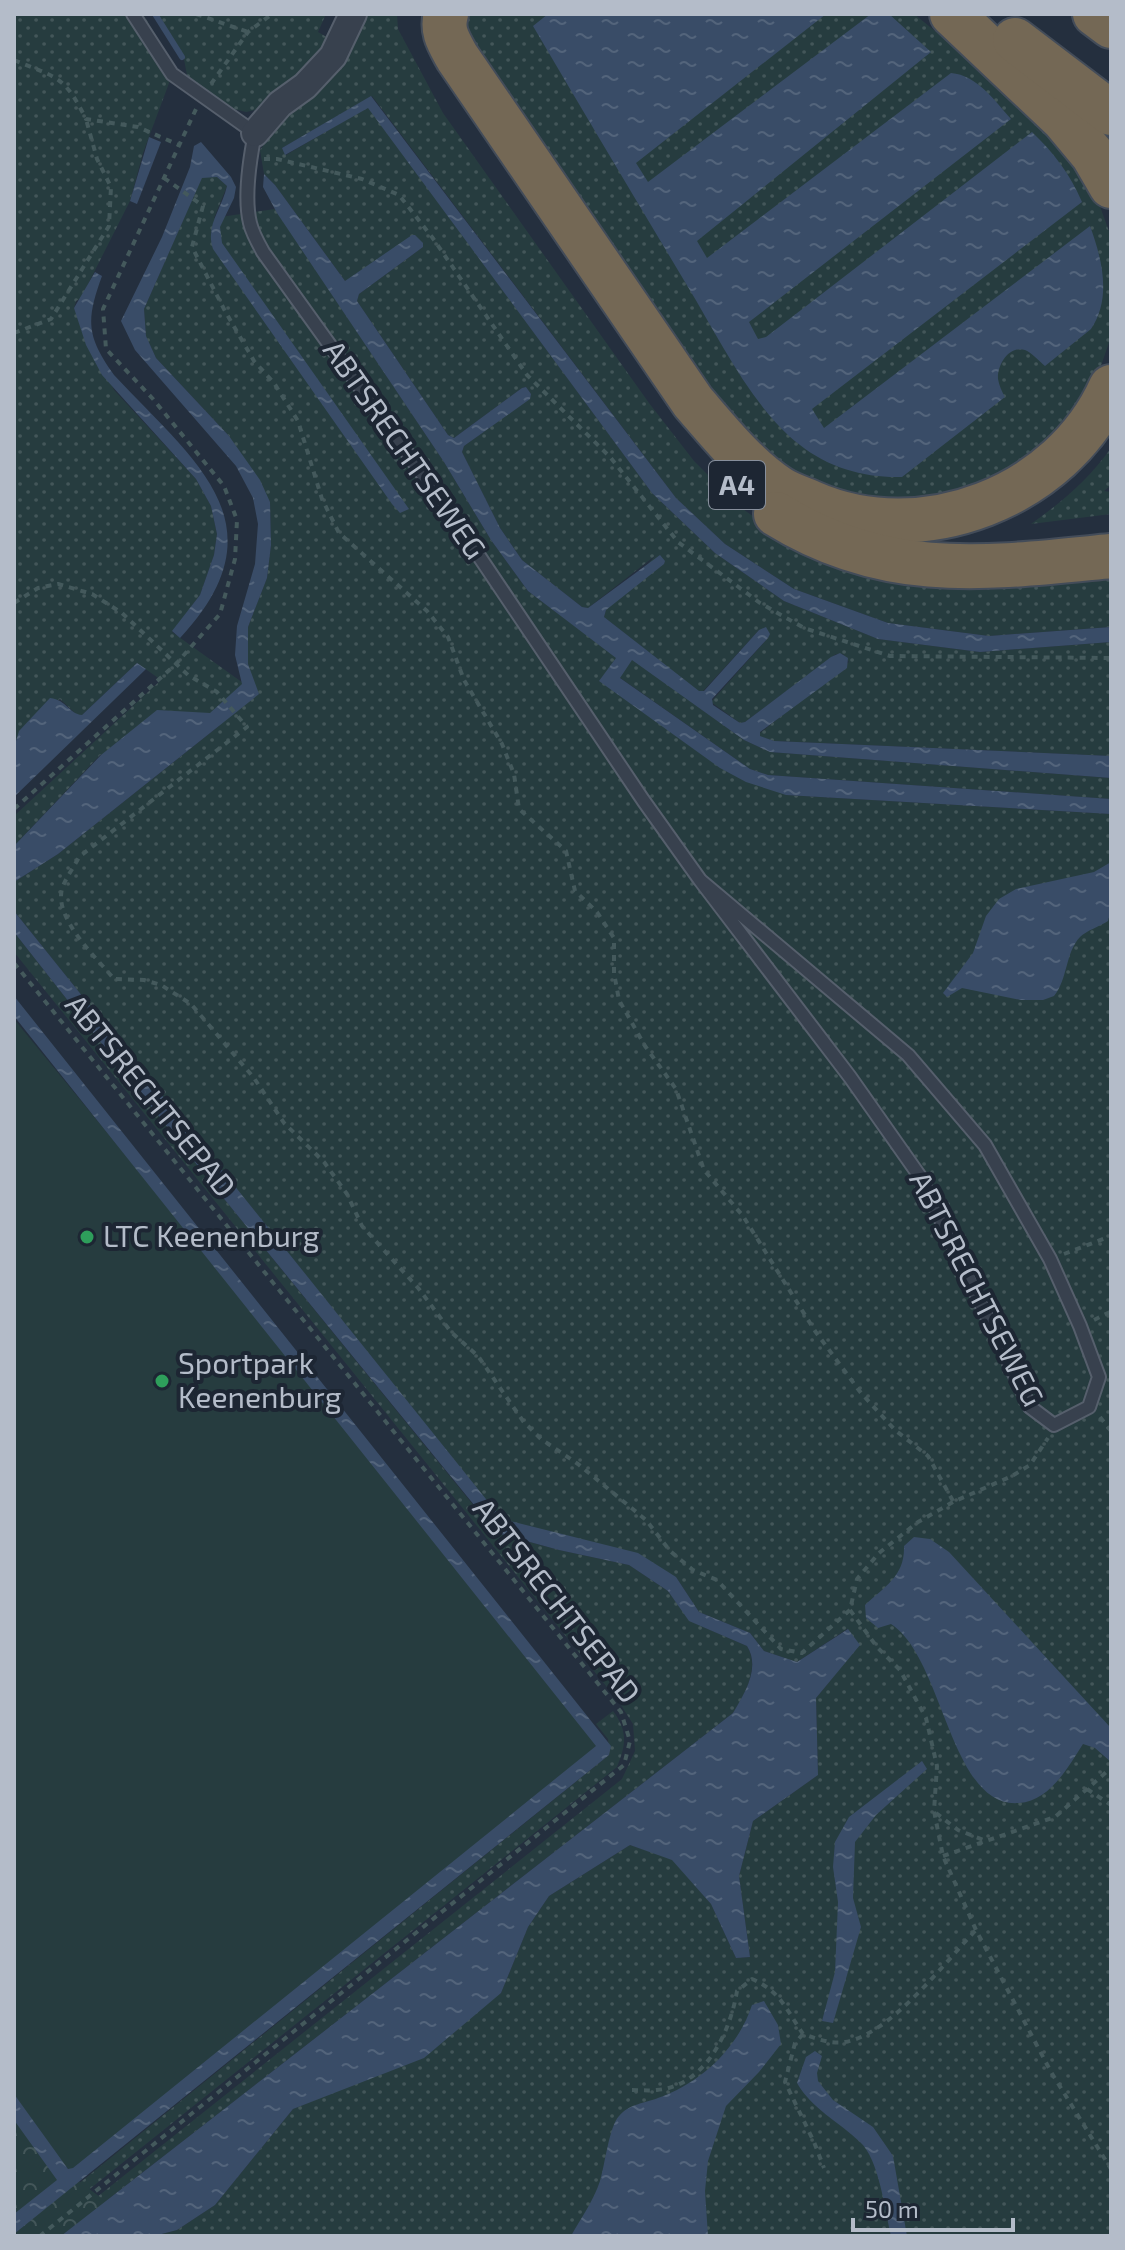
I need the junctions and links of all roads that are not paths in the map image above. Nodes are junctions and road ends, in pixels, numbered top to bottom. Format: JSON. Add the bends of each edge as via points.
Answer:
{"nodes":[{"id":1,"x":133,"y":14,"type":"edge"},
{"id":2,"x":353,"y":14,"type":"edge"},
{"id":3,"x":416,"y":14,"type":"edge"},
{"id":4,"x":446,"y":14,"type":"edge"},
{"id":5,"x":952,"y":14,"type":"edge"},
{"id":6,"x":982,"y":14,"type":"edge"},
{"id":7,"x":1095,"y":14,"type":"edge"},
{"id":8,"x":1111,"y":26,"type":"edge"},
{"id":9,"x":1111,"y":113,"type":"edge"},
{"id":10,"x":255,"y":133,"type":"junction"},
{"id":11,"x":1111,"y":186,"type":"edge"},
{"id":12,"x":1111,"y":387,"type":"edge"},
{"id":13,"x":1111,"y":556,"type":"edge"},
{"id":14,"x":700,"y":880,"type":"junction"}],
"edges":[{"from":1,"to":10,"type":"lane","via":[[172,74]]},
{"from":2,"to":10,"type":"street","via":[[326,65]]},
{"from":3,"to":13,"type":"highway","number":"A4","via":[[423,45],[677,419],[706,455],[760,504],[840,547],[914,564],[1000,566]]},
{"from":4,"to":12,"type":"highway","number":"A4","via":[[446,38],[457,57],[693,402],[737,452],[780,489],[833,512],[873,519],[934,519],[984,505],[1030,483],[1069,447]]},
{"from":5,"to":11,"type":"highway","via":[[1063,119]]},
{"from":6,"to":9,"type":"highway"},
{"from":7,"to":8,"type":"highway"},
{"from":10,"to":14,"type":"lane","name":"ABTSRECHTSEWEG","via":[[250,223],[263,252],[444,504]]},
{"from":14,"to":14,"type":"lane","name":"ABTSRECHTSEWEG","via":[[921,1178],[1030,1407],[1054,1425],[1089,1407],[1099,1377],[1050,1259],[985,1145],[908,1055]]}]}
